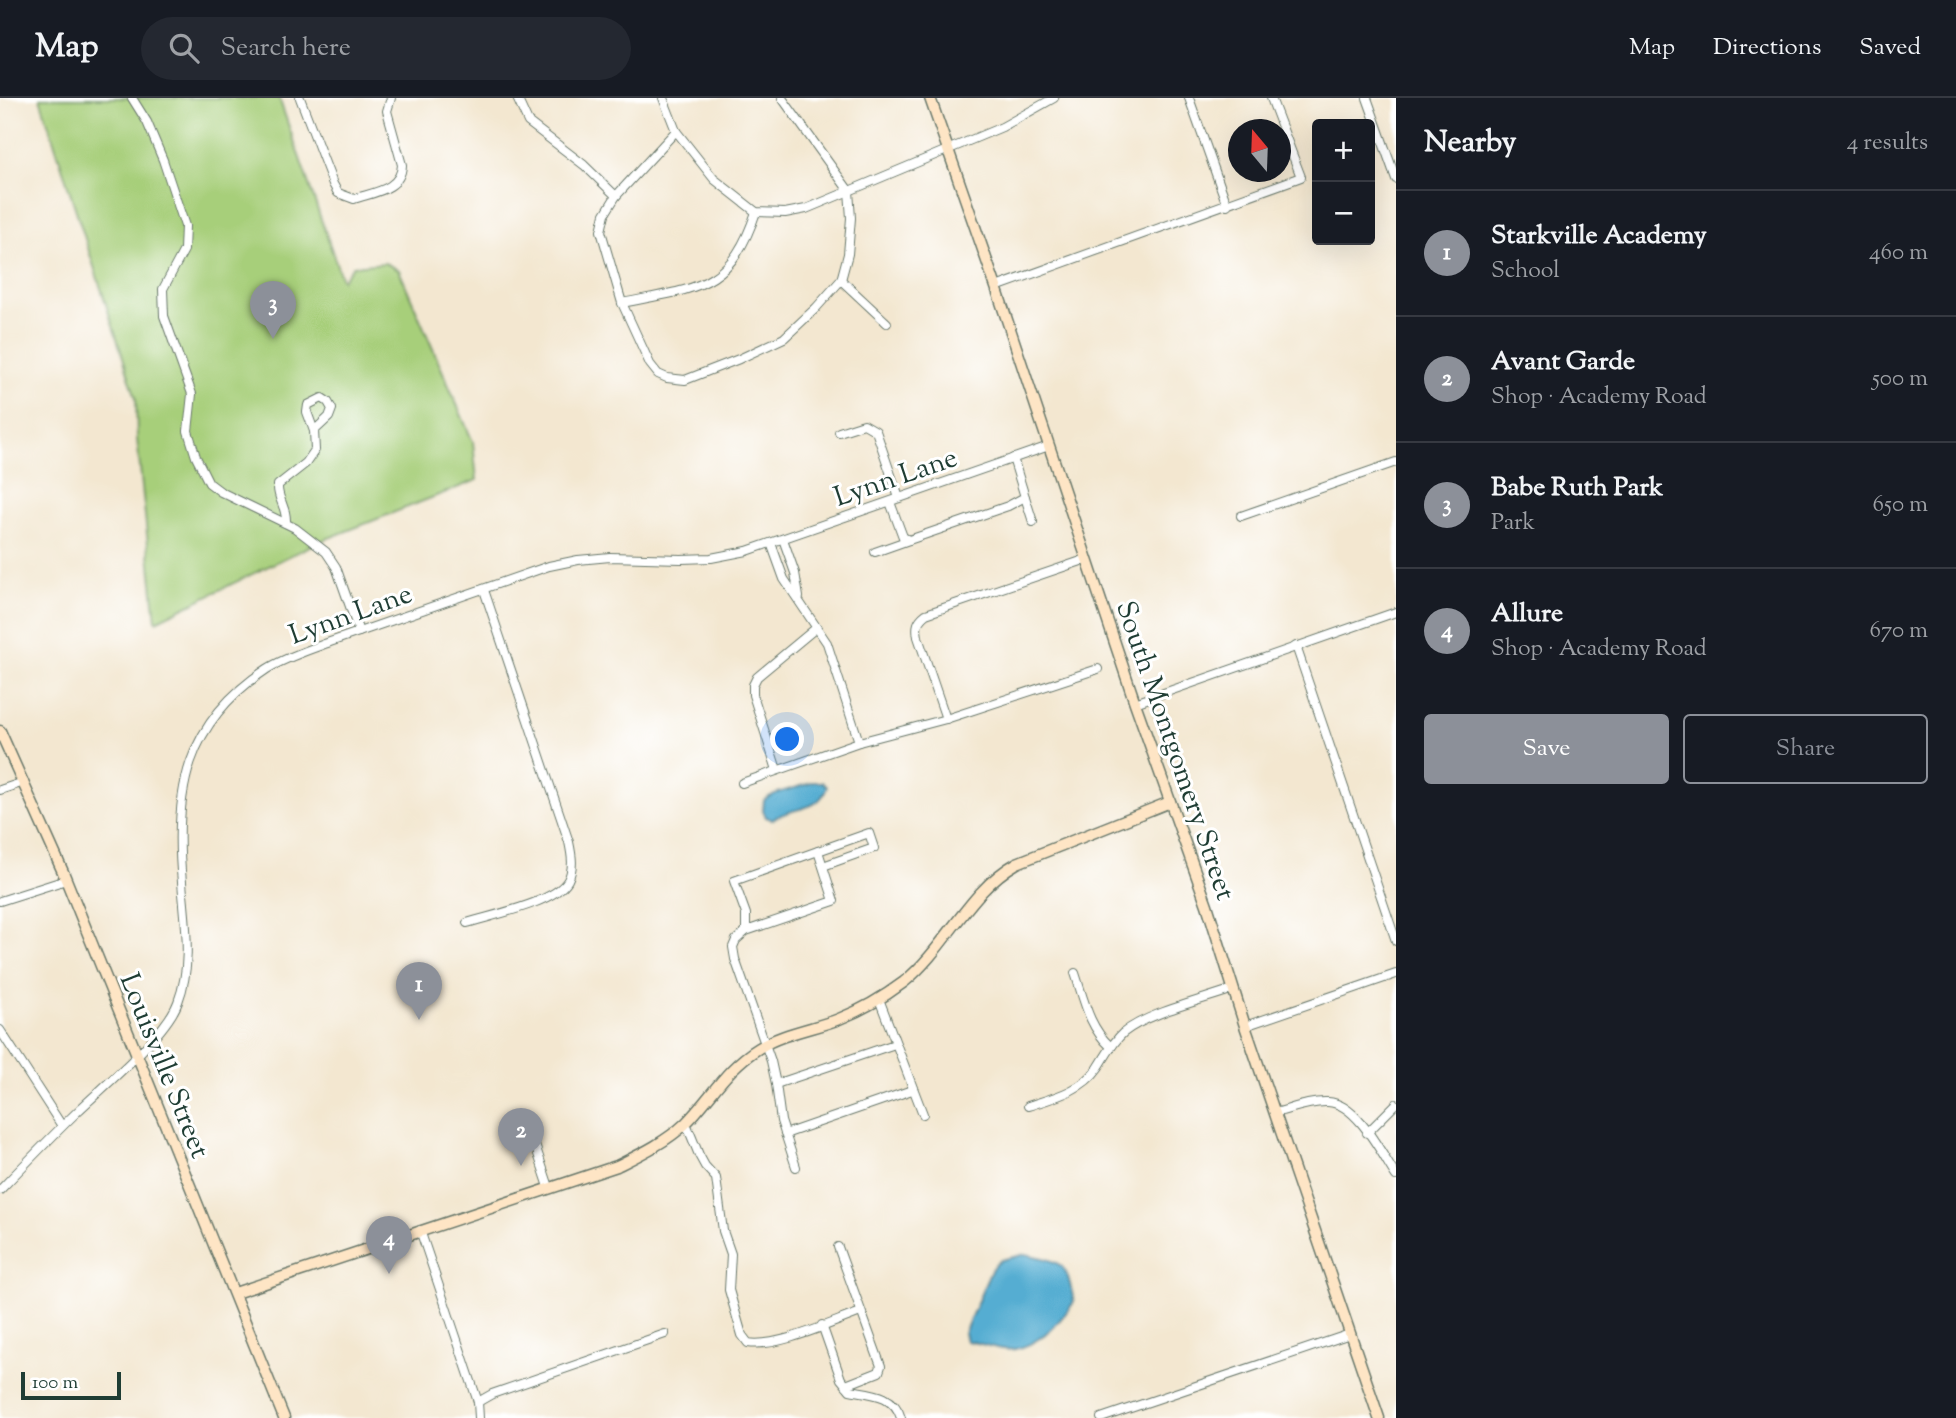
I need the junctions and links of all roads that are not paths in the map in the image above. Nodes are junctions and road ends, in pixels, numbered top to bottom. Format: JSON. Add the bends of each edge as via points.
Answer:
{"nodes":[{"id":1,"x":132,"y":98,"type":"edge"},
{"id":2,"x":300,"y":98,"type":"edge"},
{"id":3,"x":391,"y":98,"type":"edge"},
{"id":4,"x":517,"y":98,"type":"edge"},
{"id":5,"x":663,"y":98,"type":"edge"},
{"id":6,"x":782,"y":98,"type":"edge"},
{"id":7,"x":930,"y":98,"type":"edge"},
{"id":8,"x":1054,"y":98,"type":"edge"},
{"id":9,"x":1189,"y":98,"type":"edge"},
{"id":10,"x":1271,"y":98,"type":"edge"},
{"id":11,"x":1367,"y":98,"type":"edge"},
{"id":12,"x":676,"y":131,"type":"junction"},
{"id":13,"x":948,"y":149,"type":"junction"},
{"id":14,"x":1396,"y":179,"type":"edge"},
{"id":15,"x":849,"y":191,"type":"junction"},
{"id":16,"x":616,"y":196,"type":"junction"},
{"id":17,"x":1227,"y":205,"type":"junction"},
{"id":18,"x":756,"y":212,"type":"junction"},
{"id":19,"x":841,"y":280,"type":"junction"},
{"id":20,"x":996,"y":287,"type":"junction"},
{"id":21,"x":622,"y":303,"type":"junction"},
{"id":22,"x":887,"y":323,"type":"dead end"},
{"id":23,"x":314,"y":431,"type":"dead end"},
{"id":24,"x":839,"y":432,"type":"dead end"},
{"id":25,"x":1049,"y":446,"type":"junction"},
{"id":26,"x":1013,"y":458,"type":"junction"},
{"id":27,"x":1396,"y":462,"type":"edge"},
{"id":28,"x":1025,"y":497,"type":"junction"},
{"id":29,"x":899,"y":498,"type":"junction"},
{"id":30,"x":890,"y":502,"type":"junction"},
{"id":31,"x":1241,"y":516,"type":"dead end"},
{"id":32,"x":1033,"y":522,"type":"dead end"},
{"id":33,"x":286,"y":523,"type":"junction"},
{"id":34,"x":783,"y":539,"type":"junction"},
{"id":35,"x":909,"y":540,"type":"junction"},
{"id":36,"x":771,"y":543,"type":"junction"},
{"id":37,"x":875,"y":552,"type":"dead end"},
{"id":38,"x":1087,"y":559,"type":"junction"},
{"id":39,"x":484,"y":590,"type":"junction"},
{"id":40,"x":799,"y":600,"type":"junction"},
{"id":41,"x":1396,"y":612,"type":"edge"},
{"id":42,"x":816,"y":628,"type":"junction"},
{"id":43,"x":359,"y":632,"type":"junction"},
{"id":44,"x":1296,"y":646,"type":"junction"},
{"id":45,"x":1098,"y":669,"type":"dead end"},
{"id":46,"x":1135,"y":703,"type":"junction"},
{"id":47,"x":946,"y":719,"type":"junction"},
{"id":48,"x":0,"y":730,"type":"edge"},
{"id":49,"x":859,"y":742,"type":"junction"},
{"id":50,"x":4,"y":749,"type":"edge"},
{"id":51,"x":777,"y":770,"type":"junction"},
{"id":52,"x":24,"y":782,"type":"junction"},
{"id":53,"x":742,"y":783,"type":"dead end"},
{"id":54,"x":0,"y":790,"type":"edge"},
{"id":55,"x":1170,"y":802,"type":"junction"},
{"id":56,"x":818,"y":851,"type":"junction"},
{"id":57,"x":823,"y":866,"type":"junction"},
{"id":58,"x":66,"y":880,"type":"junction"},
{"id":59,"x":0,"y":901,"type":"edge"},
{"id":60,"x":467,"y":923,"type":"dead end"},
{"id":61,"x":746,"y":931,"type":"junction"},
{"id":62,"x":1396,"y":941,"type":"edge"},
{"id":63,"x":1075,"y":973,"type":"dead end"},
{"id":64,"x":1396,"y":974,"type":"edge"},
{"id":65,"x":1233,"y":989,"type":"junction"},
{"id":66,"x":879,"y":999,"type":"junction"},
{"id":67,"x":1245,"y":1026,"type":"junction"},
{"id":68,"x":0,"y":1030,"type":"edge"},
{"id":69,"x":895,"y":1044,"type":"junction"},
{"id":70,"x":765,"y":1045,"type":"junction"},
{"id":71,"x":1110,"y":1046,"type":"junction"},
{"id":72,"x":137,"y":1055,"type":"junction"},
{"id":73,"x":776,"y":1084,"type":"junction"},
{"id":74,"x":912,"y":1090,"type":"junction"},
{"id":75,"x":1396,"y":1104,"type":"edge"},
{"id":76,"x":1028,"y":1106,"type":"dead end"},
{"id":77,"x":1275,"y":1113,"type":"junction"},
{"id":78,"x":923,"y":1114,"type":"dead end"},
{"id":79,"x":686,"y":1123,"type":"junction"},
{"id":80,"x":528,"y":1124,"type":"dead end"},
{"id":81,"x":62,"y":1126,"type":"junction"},
{"id":82,"x":1367,"y":1133,"type":"junction"},
{"id":83,"x":785,"y":1134,"type":"junction"},
{"id":84,"x":796,"y":1167,"type":"dead end"},
{"id":85,"x":1396,"y":1176,"type":"edge"},
{"id":86,"x":549,"y":1187,"type":"junction"},
{"id":87,"x":0,"y":1190,"type":"edge"},
{"id":88,"x":420,"y":1230,"type":"junction"},
{"id":89,"x":838,"y":1247,"type":"dead end"},
{"id":90,"x":235,"y":1293,"type":"junction"},
{"id":91,"x":862,"y":1312,"type":"junction"},
{"id":92,"x":822,"y":1325,"type":"junction"},
{"id":93,"x":665,"y":1334,"type":"dead end"},
{"id":94,"x":1350,"y":1334,"type":"junction"},
{"id":95,"x":846,"y":1385,"type":"junction"},
{"id":96,"x":478,"y":1402,"type":"junction"},
{"id":97,"x":284,"y":1418,"type":"edge"},
{"id":98,"x":480,"y":1418,"type":"edge"},
{"id":99,"x":901,"y":1418,"type":"edge"},
{"id":100,"x":1101,"y":1418,"type":"edge"},
{"id":101,"x":1379,"y":1418,"type":"edge"}],
"edges":[{"from":1,"to":33,"type":"street","via":[[163,160],[185,226],[184,250],[163,289],[164,316],[192,394],[188,431],[196,457],[220,492]]},
{"from":2,"to":3,"type":"street","via":[[333,184],[338,193],[354,199],[388,187],[402,174],[387,111]]},
{"from":4,"to":16,"type":"street","via":[[528,122]]},
{"from":5,"to":12,"type":"street"},
{"from":6,"to":15,"type":"street"},
{"from":7,"to":13,"type":"street","name":"South Montgomery Street"},
{"from":8,"to":13,"type":"street","via":[[1002,127]]},
{"from":9,"to":17,"type":"street"},
{"from":10,"to":17,"type":"street","via":[[1301,177]]},
{"from":11,"to":14,"type":"street"},
{"from":12,"to":16,"type":"street"},
{"from":12,"to":18,"type":"street","via":[[714,179]]},
{"from":13,"to":15,"type":"street"},
{"from":13,"to":20,"type":"street","name":"South Montgomery Street"},
{"from":15,"to":18,"type":"street","via":[[806,209]]},
{"from":15,"to":19,"type":"street","via":[[848,254]]},
{"from":16,"to":21,"type":"street","via":[[601,231]]},
{"from":17,"to":20,"type":"street"},
{"from":18,"to":21,"type":"street","via":[[742,247],[724,271],[698,287]]},
{"from":19,"to":21,"type":"street","via":[[784,338],[685,380],[658,374]]},
{"from":19,"to":22,"type":"street"},
{"from":20,"to":25,"type":"street","name":"South Montgomery Street"},
{"from":23,"to":33,"type":"street","via":[[315,450],[278,485]]},
{"from":24,"to":29,"type":"street","via":[[864,424],[876,431]]},
{"from":25,"to":26,"type":"street","name":"Lynn Lane"},
{"from":25,"to":38,"type":"street","name":"South Montgomery Street"},
{"from":26,"to":28,"type":"street"},
{"from":26,"to":29,"type":"street","name":"Lynn Lane"},
{"from":27,"to":31,"type":"street"},
{"from":28,"to":32,"type":"street"},
{"from":28,"to":35,"type":"street"},
{"from":29,"to":30,"type":"street","name":"Lynn Lane"},
{"from":30,"to":34,"type":"street","name":"Lynn Lane"},
{"from":30,"to":35,"type":"street","via":[[903,537]]},
{"from":33,"to":43,"type":"street","via":[[326,551]]},
{"from":34,"to":36,"type":"street","name":"Lynn Lane"},
{"from":34,"to":40,"type":"street"},
{"from":35,"to":37,"type":"street"},
{"from":36,"to":39,"type":"street","name":"Lynn Lane","via":[[711,558],[578,560]]},
{"from":36,"to":40,"type":"street","via":[[784,579]]},
{"from":38,"to":46,"type":"street","name":"South Montgomery Street"},
{"from":38,"to":47,"type":"street","via":[[919,620],[918,637]]},
{"from":39,"to":43,"type":"street","name":"Lynn Lane"},
{"from":39,"to":60,"type":"street","via":[[569,842],[573,866],[564,886],[551,895]]},
{"from":40,"to":42,"type":"street"},
{"from":41,"to":44,"type":"street"},
{"from":42,"to":49,"type":"street","via":[[827,643]]},
{"from":42,"to":51,"type":"street","via":[[753,685]]},
{"from":43,"to":72,"type":"street","name":"Lynn Lane","via":[[268,668],[243,687],[205,731],[184,782],[179,813],[187,957],[184,982],[168,1021]]},
{"from":44,"to":46,"type":"street"},
{"from":44,"to":62,"type":"street"},
{"from":45,"to":47,"type":"street"},
{"from":46,"to":55,"type":"street","name":"South Montgomery Street"},
{"from":47,"to":49,"type":"street"},
{"from":48,"to":50,"type":"street","name":"Louisville Street"},
{"from":49,"to":51,"type":"street"},
{"from":50,"to":52,"type":"street","name":"Louisville Street"},
{"from":51,"to":53,"type":"street"},
{"from":52,"to":54,"type":"street"},
{"from":52,"to":58,"type":"street","name":"Louisville Street"},
{"from":55,"to":65,"type":"street","name":"South Montgomery Street"},
{"from":55,"to":66,"type":"street","via":[[999,873],[928,957]]},
{"from":56,"to":57,"type":"street"},
{"from":56,"to":57,"type":"street","via":[[869,833],[874,848]]},
{"from":56,"to":61,"type":"street","via":[[734,881],[746,915]]},
{"from":57,"to":61,"type":"street","via":[[834,901]]},
{"from":58,"to":59,"type":"street"},
{"from":58,"to":72,"type":"street","name":"Louisville Street"},
{"from":61,"to":70,"type":"street","via":[[733,947],[734,959]]},
{"from":63,"to":71,"type":"street","via":[[1090,1020]]},
{"from":64,"to":67,"type":"street"},
{"from":65,"to":67,"type":"street","name":"South Montgomery Street"},
{"from":65,"to":71,"type":"street","via":[[1140,1022]]},
{"from":66,"to":69,"type":"street"},
{"from":66,"to":70,"type":"street"},
{"from":67,"to":77,"type":"street","name":"South Montgomery Street"},
{"from":68,"to":81,"type":"street"},
{"from":69,"to":73,"type":"street"},
{"from":69,"to":74,"type":"street"},
{"from":70,"to":73,"type":"street"},
{"from":70,"to":79,"type":"street","via":[[737,1063]]},
{"from":71,"to":76,"type":"street","via":[[1083,1084]]},
{"from":72,"to":81,"type":"street","name":"Lynn Lane"},
{"from":72,"to":90,"type":"street","name":"Louisville Street"},
{"from":73,"to":83,"type":"street"},
{"from":74,"to":78,"type":"street"},
{"from":74,"to":83,"type":"street"},
{"from":75,"to":82,"type":"street"},
{"from":77,"to":82,"type":"street","via":[[1318,1103],[1339,1104],[1353,1113]]},
{"from":77,"to":94,"type":"street","name":"South Montgomery Street"},
{"from":79,"to":86,"type":"street","via":[[617,1166]]},
{"from":79,"to":92,"type":"street","via":[[705,1167],[716,1178],[731,1254],[729,1290],[742,1335],[748,1343],[760,1345]]},
{"from":80,"to":86,"type":"street"},
{"from":81,"to":87,"type":"street","name":"Lynn Lane"},
{"from":82,"to":85,"type":"street"},
{"from":83,"to":84,"type":"street"},
{"from":86,"to":88,"type":"street"},
{"from":88,"to":90,"type":"street"},
{"from":88,"to":96,"type":"street"},
{"from":89,"to":91,"type":"street"},
{"from":90,"to":97,"type":"street","name":"Louisville Street"},
{"from":91,"to":92,"type":"street"},
{"from":91,"to":95,"type":"street","via":[[881,1366],[879,1372]]},
{"from":92,"to":95,"type":"street"},
{"from":93,"to":96,"type":"street"},
{"from":94,"to":100,"type":"street"},
{"from":94,"to":101,"type":"street","name":"South Montgomery Street"},
{"from":95,"to":99,"type":"street","via":[[892,1401]]},
{"from":96,"to":98,"type":"street"}]}
